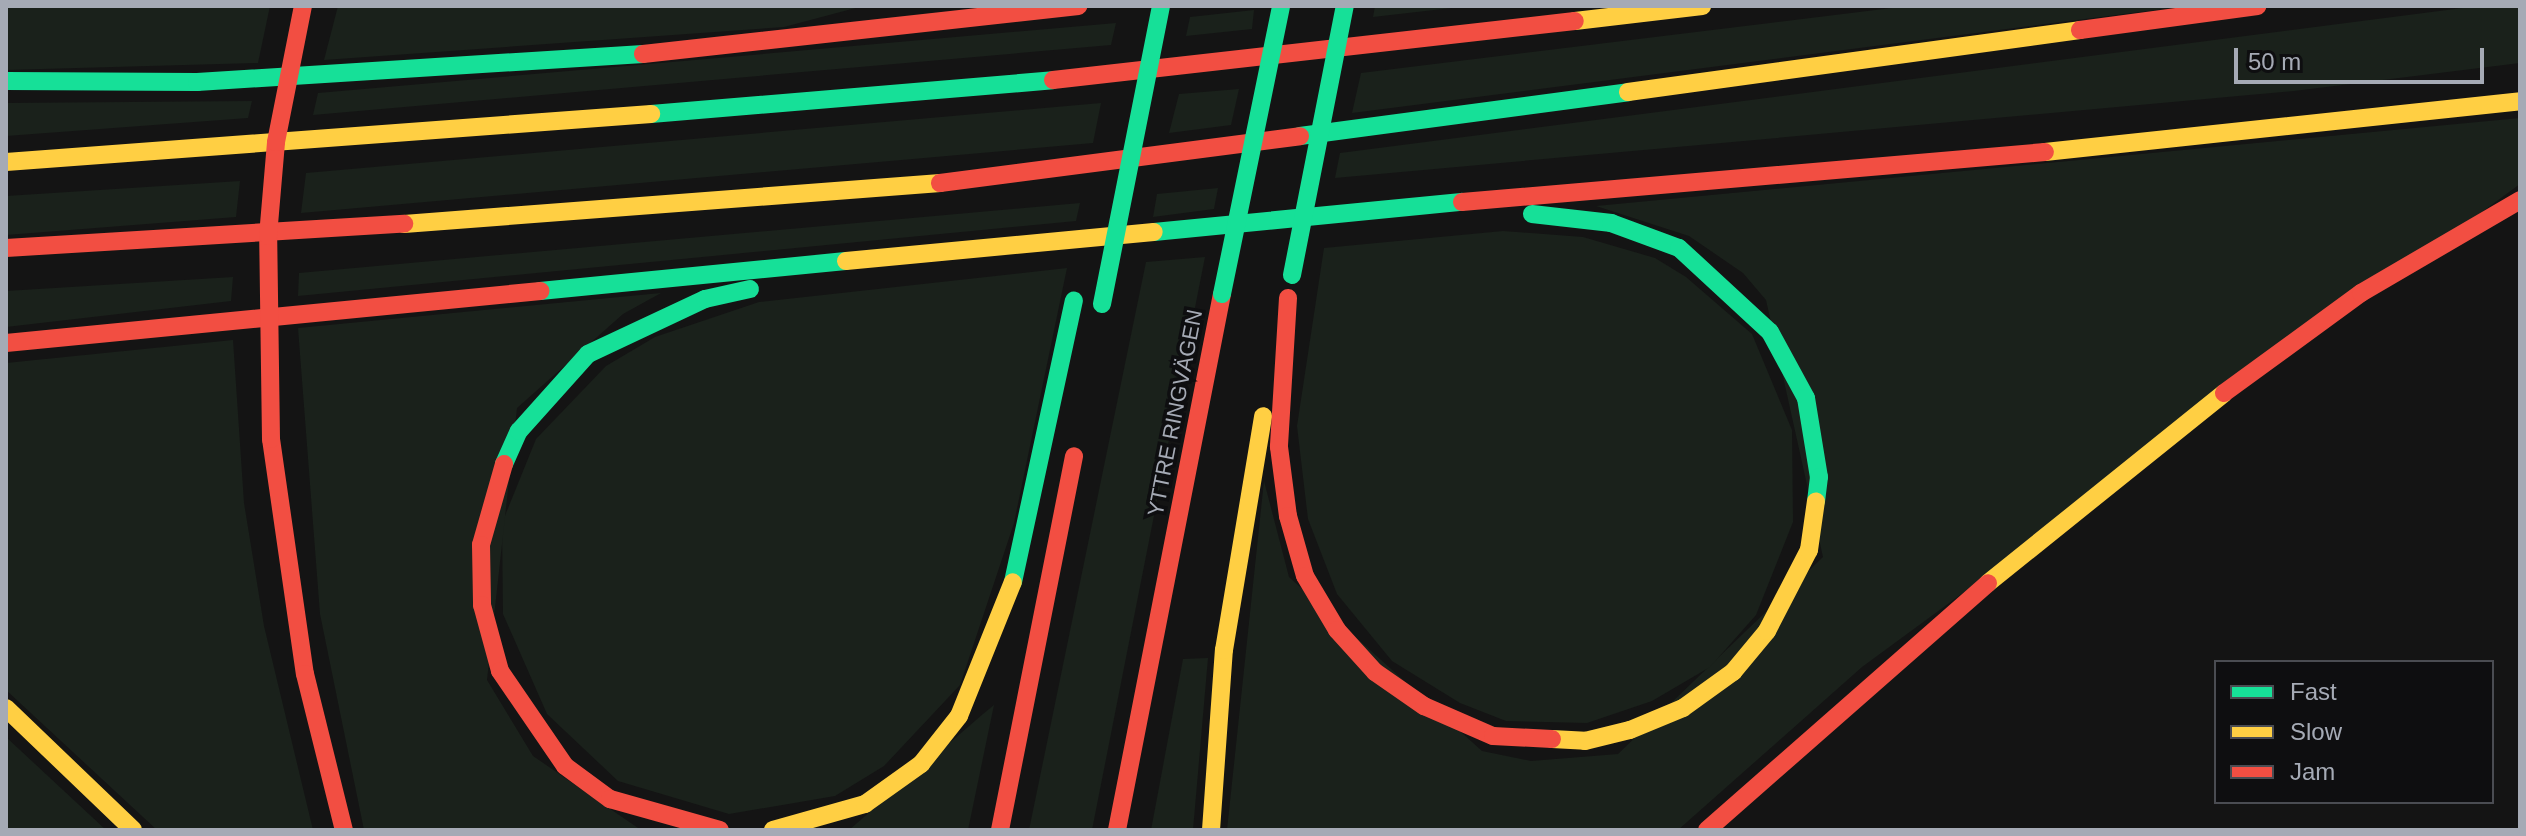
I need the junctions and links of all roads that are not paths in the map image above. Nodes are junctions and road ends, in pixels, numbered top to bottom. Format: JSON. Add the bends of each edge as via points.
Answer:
{"nodes":[{"id":1,"x":303,"y":6,"type":"edge"},
{"id":2,"x":1078,"y":6,"type":"edge"},
{"id":3,"x":1161,"y":6,"type":"edge"},
{"id":4,"x":1281,"y":6,"type":"edge"},
{"id":5,"x":1345,"y":6,"type":"edge"},
{"id":6,"x":1702,"y":6,"type":"edge"},
{"id":7,"x":2257,"y":6,"type":"edge"},
{"id":8,"x":1124,"y":49,"type":"dead end"},
{"id":9,"x":6,"y":81,"type":"edge"},
{"id":10,"x":1115,"y":91,"type":"dead end"},
{"id":11,"x":2520,"y":101,"type":"edge"},
{"id":12,"x":1107,"y":135,"type":"dead end"},
{"id":13,"x":6,"y":162,"type":"edge"},
{"id":14,"x":1098,"y":180,"type":"dead end"},
{"id":15,"x":2520,"y":200,"type":"edge"},
{"id":16,"x":1092,"y":210,"type":"dead end"},
{"id":17,"x":1266,"y":225,"type":"junction"},
{"id":18,"x":6,"y":248,"type":"edge"},
{"id":19,"x":1002,"y":248,"type":"junction"},
{"id":20,"x":1083,"y":255,"type":"dead end"},
{"id":21,"x":1076,"y":293,"type":"dead end"},
{"id":22,"x":1288,"y":298,"type":"junction"},
{"id":23,"x":1100,"y":312,"type":"dead end"},
{"id":24,"x":6,"y":343,"type":"edge"},
{"id":25,"x":1079,"y":428,"type":"dead end"},
{"id":26,"x":6,"y":708,"type":"edge"},
{"id":27,"x":133,"y":830,"type":"edge"},
{"id":28,"x":344,"y":830,"type":"edge"},
{"id":29,"x":720,"y":830,"type":"edge"},
{"id":30,"x":773,"y":830,"type":"edge"},
{"id":31,"x":1000,"y":830,"type":"edge"},
{"id":32,"x":1117,"y":830,"type":"edge"},
{"id":33,"x":1211,"y":830,"type":"edge"},
{"id":34,"x":1707,"y":830,"type":"edge"}],
"edges":[{"from":1,"to":28,"type":"highway","bridge":true,"via":[[276,142],[268,236],[271,439],[305,674]]},
{"from":2,"to":9,"type":"highway","via":[[605,58],[197,82]]},
{"from":3,"to":23,"type":"highway","bridge":true},
{"from":4,"to":32,"type":"highway","name":"YTTRE RINGVÄGEN","bridge":true},
{"from":5,"to":22,"type":"highway","bridge":true},
{"from":6,"to":13,"type":"highway","via":[[959,91]]},
{"from":7,"to":18,"type":"highway","via":[[985,179]]},
{"from":8,"to":10,"type":"highway"},
{"from":11,"to":17,"type":"highway","via":[[2185,141],[1737,175]]},
{"from":12,"to":14,"type":"highway"},
{"from":15,"to":34,"type":"highway","via":[[2361,293],[2201,410],[1937,625]]},
{"from":16,"to":20,"type":"highway"},
{"from":17,"to":19,"type":"highway"},
{"from":17,"to":22,"type":"highway","via":[[1540,213],[1611,223],[1679,248],[1770,332],[1806,398],[1819,477],[1809,550],[1767,631],[1733,672],[1683,708],[1585,741],[1493,736],[1424,706],[1375,672],[1337,630],[1305,576],[1288,516],[1279,447]]},
{"from":19,"to":24,"type":"highway"},
{"from":19,"to":29,"type":"highway","via":[[705,299],[588,354],[519,431],[494,487],[481,545],[482,605],[500,671],[565,766],[599,791],[676,823]]},
{"from":21,"to":30,"type":"highway","via":[[1007,608],[987,666],[959,716],[921,764],[865,804]]},
{"from":22,"to":33,"type":"highway","via":[[1240,533]]},
{"from":25,"to":31,"type":"highway"},
{"from":26,"to":27,"type":"highway"}]}
